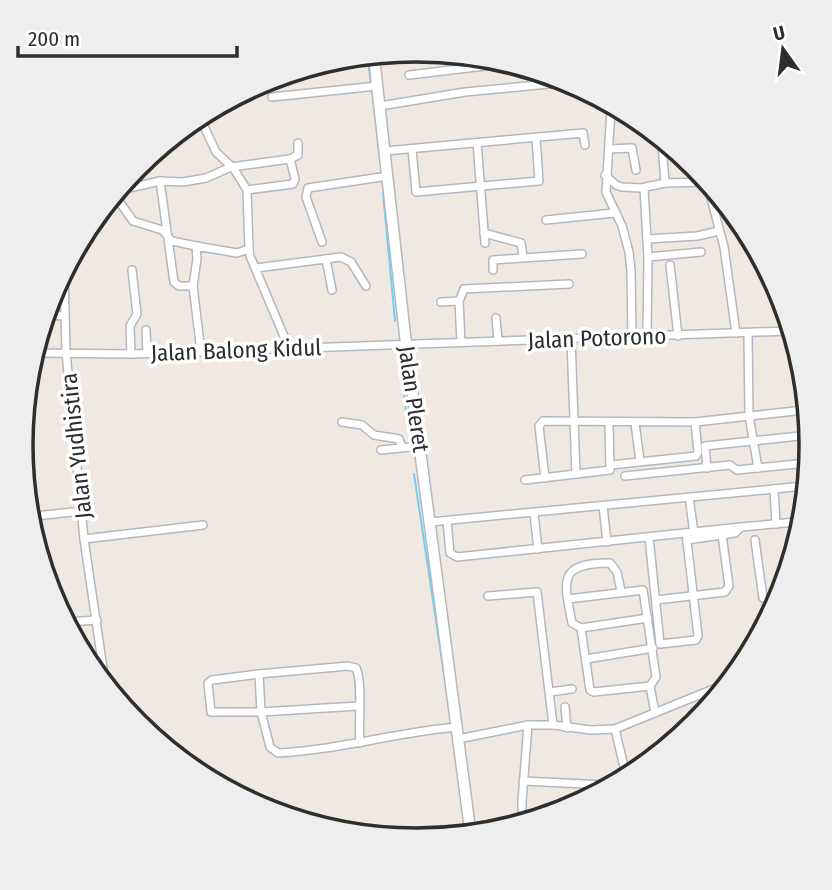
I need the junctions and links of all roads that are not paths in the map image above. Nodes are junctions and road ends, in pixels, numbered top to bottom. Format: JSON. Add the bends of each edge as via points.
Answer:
{"nodes":[{"id":1,"x":375,"y":65,"type":"edge"},
{"id":2,"x":474,"y":67,"type":"edge"},
{"id":3,"x":409,"y":75,"type":"dead end"},
{"id":4,"x":543,"y":84,"type":"edge"},
{"id":5,"x":377,"y":86,"type":"junction"},
{"id":6,"x":272,"y":97,"type":"dead end"},
{"id":7,"x":380,"y":106,"type":"junction"},
{"id":8,"x":611,"y":116,"type":"edge"},
{"id":9,"x":204,"y":126,"type":"edge"},
{"id":10,"x":536,"y":138,"type":"junction"},
{"id":11,"x":298,"y":143,"type":"dead end"},
{"id":12,"x":477,"y":143,"type":"junction"},
{"id":13,"x":584,"y":145,"type":"dead end"},
{"id":14,"x":412,"y":149,"type":"junction"},
{"id":15,"x":610,"y":149,"type":"junction"},
{"id":16,"x":385,"y":151,"type":"junction"},
{"id":17,"x":663,"y":152,"type":"edge"},
{"id":18,"x":290,"y":159,"type":"junction"},
{"id":19,"x":232,"y":167,"type":"junction"},
{"id":20,"x":636,"y":170,"type":"dead end"},
{"id":21,"x":605,"y":175,"type":"junction"},
{"id":22,"x":388,"y":176,"type":"junction"},
{"id":23,"x":160,"y":181,"type":"junction"},
{"id":24,"x":694,"y":182,"type":"edge"},
{"id":25,"x":665,"y":183,"type":"junction"},
{"id":26,"x":133,"y":187,"type":"edge"},
{"id":27,"x":481,"y":187,"type":"junction"},
{"id":28,"x":644,"y":187,"type":"junction"},
{"id":29,"x":247,"y":190,"type":"junction"},
{"id":30,"x":120,"y":202,"type":"edge"},
{"id":31,"x":712,"y":202,"type":"edge"},
{"id":32,"x":614,"y":213,"type":"junction"},
{"id":33,"x":547,"y":220,"type":"dead end"},
{"id":34,"x":719,"y":232,"type":"junction"},
{"id":35,"x":484,"y":233,"type":"junction"},
{"id":36,"x":167,"y":238,"type":"junction"},
{"id":37,"x":647,"y":239,"type":"junction"},
{"id":38,"x":322,"y":242,"type":"dead end"},
{"id":39,"x":485,"y":243,"type":"dead end"},
{"id":40,"x":196,"y":246,"type":"junction"},
{"id":41,"x":249,"y":249,"type":"junction"},
{"id":42,"x":701,"y":252,"type":"dead end"},
{"id":43,"x":582,"y":254,"type":"dead end"},
{"id":44,"x":523,"y":257,"type":"junction"},
{"id":45,"x":648,"y":257,"type":"junction"},
{"id":46,"x":326,"y":259,"type":"junction"},
{"id":47,"x":670,"y":265,"type":"dead end"},
{"id":48,"x":256,"y":268,"type":"junction"},
{"id":49,"x":132,"y":270,"type":"dead end"},
{"id":50,"x":494,"y":270,"type":"dead end"},
{"id":51,"x":569,"y":284,"type":"dead end"},
{"id":52,"x":193,"y":286,"type":"junction"},
{"id":53,"x":366,"y":286,"type":"dead end"},
{"id":54,"x":332,"y":290,"type":"dead end"},
{"id":55,"x":64,"y":294,"type":"edge"},
{"id":56,"x":459,"y":301,"type":"junction"},
{"id":57,"x":441,"y":302,"type":"dead end"},
{"id":58,"x":56,"y":316,"type":"edge"},
{"id":59,"x":65,"y":316,"type":"junction"},
{"id":60,"x":496,"y":318,"type":"dead end"},
{"id":61,"x":146,"y":330,"type":"dead end"},
{"id":62,"x":781,"y":331,"type":"edge"},
{"id":63,"x":736,"y":332,"type":"junction"},
{"id":64,"x":748,"y":333,"type":"junction"},
{"id":65,"x":678,"y":336,"type":"junction"},
{"id":66,"x":648,"y":337,"type":"junction"},
{"id":67,"x":632,"y":338,"type":"junction"},
{"id":68,"x":571,"y":340,"type":"junction"},
{"id":69,"x":461,"y":341,"type":"junction"},
{"id":70,"x":498,"y":341,"type":"junction"},
{"id":71,"x":406,"y":344,"type":"junction"},
{"id":72,"x":289,"y":348,"type":"junction"},
{"id":73,"x":66,"y":352,"type":"junction"},
{"id":74,"x":201,"y":352,"type":"junction"},
{"id":75,"x":45,"y":353,"type":"edge"},
{"id":76,"x":146,"y":353,"type":"junction"},
{"id":77,"x":131,"y":354,"type":"junction"},
{"id":78,"x":797,"y":411,"type":"edge"},
{"id":79,"x":749,"y":415,"type":"junction"},
{"id":80,"x":342,"y":422,"type":"dead end"},
{"id":81,"x":573,"y":422,"type":"junction"},
{"id":82,"x":695,"y":422,"type":"junction"},
{"id":83,"x":609,"y":423,"type":"junction"},
{"id":84,"x":635,"y":423,"type":"junction"},
{"id":85,"x":799,"y":436,"type":"edge"},
{"id":86,"x":753,"y":440,"type":"junction"},
{"id":87,"x":421,"y":446,"type":"junction"},
{"id":88,"x":402,"y":447,"type":"junction"},
{"id":89,"x":381,"y":450,"type":"dead end"},
{"id":90,"x":639,"y":461,"type":"junction"},
{"id":91,"x":798,"y":464,"type":"edge"},
{"id":92,"x":611,"y":465,"type":"junction"},
{"id":93,"x":707,"y":468,"type":"junction"},
{"id":94,"x":758,"y":468,"type":"junction"},
{"id":95,"x":576,"y":474,"type":"junction"},
{"id":96,"x":625,"y":476,"type":"dead end"},
{"id":97,"x":545,"y":478,"type":"junction"},
{"id":98,"x":525,"y":480,"type":"dead end"},
{"id":99,"x":796,"y":487,"type":"edge"},
{"id":100,"x":774,"y":489,"type":"junction"},
{"id":101,"x":690,"y":497,"type":"junction"},
{"id":102,"x":603,"y":506,"type":"junction"},
{"id":103,"x":82,"y":511,"type":"junction"},
{"id":104,"x":534,"y":514,"type":"junction"},
{"id":105,"x":40,"y":515,"type":"edge"},
{"id":106,"x":447,"y":521,"type":"junction"},
{"id":107,"x":430,"y":522,"type":"junction"},
{"id":108,"x":790,"y":523,"type":"edge"},
{"id":109,"x":776,"y":524,"type":"junction"},
{"id":110,"x":203,"y":525,"type":"dead end"},
{"id":111,"x":741,"y":527,"type":"junction"},
{"id":112,"x":689,"y":535,"type":"junction"},
{"id":113,"x":722,"y":536,"type":"junction"},
{"id":114,"x":649,"y":537,"type":"junction"},
{"id":115,"x":84,"y":539,"type":"junction"},
{"id":116,"x":755,"y":540,"type":"dead end"},
{"id":117,"x":607,"y":542,"type":"junction"},
{"id":118,"x":538,"y":549,"type":"junction"},
{"id":119,"x":621,"y":591,"type":"junction"},
{"id":120,"x":694,"y":595,"type":"junction"},
{"id":121,"x":488,"y":596,"type":"dead end"},
{"id":122,"x":568,"y":599,"type":"junction"},
{"id":123,"x":766,"y":599,"type":"edge"},
{"id":124,"x":656,"y":600,"type":"junction"},
{"id":125,"x":648,"y":618,"type":"junction"},
{"id":126,"x":97,"y":620,"type":"junction"},
{"id":127,"x":77,"y":621,"type":"edge"},
{"id":128,"x":581,"y":628,"type":"junction"},
{"id":129,"x":653,"y":648,"type":"junction"},
{"id":130,"x":586,"y":659,"type":"junction"},
{"id":131,"x":103,"y":665,"type":"edge"},
{"id":132,"x":259,"y":674,"type":"junction"},
{"id":133,"x":650,"y":687,"type":"junction"},
{"id":134,"x":572,"y":689,"type":"dead end"},
{"id":135,"x":709,"y":691,"type":"edge"},
{"id":136,"x":550,"y":692,"type":"junction"},
{"id":137,"x":358,"y":706,"type":"junction"},
{"id":138,"x":565,"y":707,"type":"dead end"},
{"id":139,"x":261,"y":712,"type":"junction"},
{"id":140,"x":655,"y":713,"type":"junction"},
{"id":141,"x":528,"y":725,"type":"junction"},
{"id":142,"x":553,"y":725,"type":"junction"},
{"id":143,"x":457,"y":727,"type":"junction"},
{"id":144,"x":567,"y":728,"type":"junction"},
{"id":145,"x":615,"y":729,"type":"junction"},
{"id":146,"x":458,"y":739,"type":"junction"},
{"id":147,"x":360,"y":743,"type":"junction"},
{"id":148,"x":624,"y":766,"type":"edge"},
{"id":149,"x":523,"y":781,"type":"junction"},
{"id":150,"x":592,"y":784,"type":"edge"},
{"id":151,"x":522,"y":813,"type":"edge"},
{"id":152,"x":469,"y":823,"type":"edge"}],
"edges":[{"from":1,"to":5,"type":"main road","name":"Jalan Pleret"},
{"from":2,"to":3,"type":"street"},
{"from":4,"to":7,"type":"street"},
{"from":5,"to":6,"type":"street"},
{"from":5,"to":7,"type":"main road","name":"Jalan Pleret"},
{"from":7,"to":16,"type":"main road","name":"Jalan Pleret"},
{"from":8,"to":15,"type":"street"},
{"from":9,"to":19,"type":"street","via":[[216,152]]},
{"from":10,"to":12,"type":"street"},
{"from":10,"to":13,"type":"street","via":[[583,133]]},
{"from":10,"to":27,"type":"street","via":[[540,181]]},
{"from":11,"to":18,"type":"street","via":[[298,155]]},
{"from":12,"to":14,"type":"street"},
{"from":12,"to":27,"type":"street"},
{"from":14,"to":16,"type":"street"},
{"from":14,"to":27,"type":"street","via":[[416,192]]},
{"from":15,"to":20,"type":"street","via":[[632,148]]},
{"from":15,"to":21,"type":"street"},
{"from":16,"to":22,"type":"main road","name":"Jalan Pleret"},
{"from":17,"to":25,"type":"street"},
{"from":18,"to":19,"type":"street"},
{"from":18,"to":29,"type":"street","via":[[293,184]]},
{"from":19,"to":23,"type":"street","via":[[206,178]]},
{"from":19,"to":29,"type":"street"},
{"from":21,"to":28,"type":"street","via":[[616,186]]},
{"from":21,"to":32,"type":"street"},
{"from":22,"to":38,"type":"street","via":[[308,188],[306,197]]},
{"from":22,"to":71,"type":"main road","name":"Jalan Pleret"},
{"from":23,"to":26,"type":"street"},
{"from":23,"to":36,"type":"street"},
{"from":24,"to":25,"type":"street"},
{"from":25,"to":28,"type":"street"},
{"from":27,"to":35,"type":"street"},
{"from":28,"to":37,"type":"street"},
{"from":29,"to":41,"type":"street"},
{"from":30,"to":36,"type":"street","via":[[134,221],[162,230]]},
{"from":31,"to":34,"type":"street"},
{"from":32,"to":33,"type":"street"},
{"from":32,"to":67,"type":"street","via":[[629,252]]},
{"from":34,"to":37,"type":"street"},
{"from":34,"to":63,"type":"street"},
{"from":35,"to":39,"type":"street"},
{"from":35,"to":44,"type":"street","via":[[521,243]]},
{"from":36,"to":40,"type":"street"},
{"from":36,"to":52,"type":"street","via":[[174,282]]},
{"from":37,"to":45,"type":"street"},
{"from":40,"to":41,"type":"street","via":[[237,253]]},
{"from":40,"to":52,"type":"street"},
{"from":41,"to":48,"type":"street"},
{"from":42,"to":45,"type":"street"},
{"from":43,"to":44,"type":"street"},
{"from":44,"to":50,"type":"street","via":[[493,260]]},
{"from":45,"to":66,"type":"street"},
{"from":46,"to":48,"type":"street"},
{"from":46,"to":53,"type":"street","via":[[351,262]]},
{"from":46,"to":54,"type":"street"},
{"from":47,"to":65,"type":"street"},
{"from":48,"to":72,"type":"street"},
{"from":49,"to":77,"type":"street","via":[[137,314],[130,326]]},
{"from":51,"to":56,"type":"street","via":[[464,289]]},
{"from":52,"to":74,"type":"street"},
{"from":55,"to":59,"type":"street","name":"Jalan Yudhistira"},
{"from":56,"to":57,"type":"street"},
{"from":56,"to":69,"type":"street"},
{"from":58,"to":59,"type":"street"},
{"from":59,"to":73,"type":"street","name":"Jalan Yudhistira"},
{"from":60,"to":70,"type":"street"},
{"from":61,"to":76,"type":"street"},
{"from":62,"to":64,"type":"street","name":"Jalan Potorono"},
{"from":63,"to":64,"type":"street","name":"Jalan Potorono"},
{"from":63,"to":65,"type":"street","name":"Jalan Potorono"},
{"from":64,"to":79,"type":"street"},
{"from":65,"to":66,"type":"street","name":"Jalan Potorono"},
{"from":66,"to":67,"type":"street","name":"Jalan Potorono"},
{"from":67,"to":68,"type":"street","name":"Jalan Potorono"},
{"from":68,"to":70,"type":"street","name":"Jalan Potorono"},
{"from":68,"to":81,"type":"street"},
{"from":69,"to":70,"type":"street","name":"Jalan Potorono"},
{"from":69,"to":71,"type":"street","name":"Jalan Potorono"},
{"from":71,"to":72,"type":"street","name":"Jalan Balong Kidul"},
{"from":71,"to":87,"type":"main road","name":"Jalan Pleret"},
{"from":72,"to":74,"type":"street","name":"Jalan Balong Kidul"},
{"from":73,"to":75,"type":"street","name":"Jalan Balong Kidul"},
{"from":73,"to":77,"type":"street","name":"Jalan Balong Kidul"},
{"from":73,"to":103,"type":"street","name":"Jalan Yudhistira"},
{"from":74,"to":76,"type":"street","name":"Jalan Balong Kidul"},
{"from":76,"to":77,"type":"street","name":"Jalan Balong Kidul"},
{"from":78,"to":79,"type":"street"},
{"from":79,"to":82,"type":"street"},
{"from":79,"to":86,"type":"street"},
{"from":80,"to":88,"type":"street","via":[[362,425],[373,435],[399,439]]},
{"from":81,"to":83,"type":"street"},
{"from":81,"to":95,"type":"street"},
{"from":81,"to":97,"type":"street","via":[[540,423]]},
{"from":82,"to":84,"type":"street"},
{"from":82,"to":90,"type":"street","via":[[698,454]]},
{"from":83,"to":84,"type":"street"},
{"from":83,"to":92,"type":"street"},
{"from":84,"to":90,"type":"street"},
{"from":85,"to":86,"type":"street"},
{"from":86,"to":93,"type":"street","via":[[705,446]]},
{"from":86,"to":94,"type":"street"},
{"from":87,"to":88,"type":"street"},
{"from":87,"to":107,"type":"main road","name":"Jalan Pleret"},
{"from":88,"to":89,"type":"street"},
{"from":90,"to":92,"type":"street"},
{"from":91,"to":94,"type":"street"},
{"from":92,"to":95,"type":"street","via":[[607,471]]},
{"from":93,"to":94,"type":"street"},
{"from":93,"to":96,"type":"street"},
{"from":95,"to":97,"type":"street"},
{"from":97,"to":98,"type":"street"},
{"from":99,"to":100,"type":"street"},
{"from":100,"to":101,"type":"street"},
{"from":100,"to":109,"type":"street"},
{"from":101,"to":102,"type":"street"},
{"from":101,"to":112,"type":"street"},
{"from":102,"to":104,"type":"street"},
{"from":102,"to":117,"type":"street"},
{"from":103,"to":105,"type":"street"},
{"from":103,"to":115,"type":"street","name":"Jalan Yudhistira"},
{"from":104,"to":106,"type":"street"},
{"from":104,"to":118,"type":"street"},
{"from":106,"to":107,"type":"street"},
{"from":106,"to":118,"type":"street","via":[[452,556]]},
{"from":107,"to":143,"type":"main road","name":"Jalan Pleret"},
{"from":108,"to":109,"type":"street"},
{"from":109,"to":111,"type":"street"},
{"from":110,"to":115,"type":"street"},
{"from":111,"to":112,"type":"street"},
{"from":111,"to":113,"type":"street"},
{"from":112,"to":113,"type":"street"},
{"from":112,"to":114,"type":"street"},
{"from":112,"to":120,"type":"street"},
{"from":113,"to":120,"type":"street","via":[[728,589]]},
{"from":114,"to":117,"type":"street"},
{"from":114,"to":124,"type":"street"},
{"from":115,"to":126,"type":"street","name":"Jalan Yudhistira"},
{"from":116,"to":123,"type":"street"},
{"from":117,"to":118,"type":"street"},
{"from":119,"to":122,"type":"street"},
{"from":119,"to":122,"type":"street","via":[[610,563],[583,565],[567,578]]},
{"from":119,"to":125,"type":"street","via":[[643,590]]},
{"from":120,"to":124,"type":"street"},
{"from":120,"to":124,"type":"street","via":[[698,638],[687,642],[660,644]]},
{"from":121,"to":136,"type":"street","via":[[537,592]]},
{"from":122,"to":128,"type":"street","via":[[572,623]]},
{"from":125,"to":128,"type":"street"},
{"from":125,"to":129,"type":"street"},
{"from":126,"to":127,"type":"street"},
{"from":126,"to":131,"type":"street","name":"Jalan Yudhistira"},
{"from":128,"to":130,"type":"street"},
{"from":129,"to":130,"type":"street"},
{"from":129,"to":133,"type":"street","via":[[656,677]]},
{"from":130,"to":133,"type":"street","via":[[592,691]]},
{"from":132,"to":137,"type":"street","via":[[352,667],[359,673]]},
{"from":132,"to":139,"type":"street"},
{"from":132,"to":139,"type":"street","via":[[212,680],[207,686],[213,713]]},
{"from":133,"to":140,"type":"street"},
{"from":134,"to":136,"type":"street"},
{"from":135,"to":140,"type":"street"},
{"from":136,"to":142,"type":"street"},
{"from":137,"to":139,"type":"street"},
{"from":137,"to":147,"type":"street"},
{"from":138,"to":144,"type":"street"},
{"from":139,"to":147,"type":"street","via":[[270,747],[278,752]]},
{"from":140,"to":145,"type":"street"},
{"from":141,"to":142,"type":"street"},
{"from":141,"to":146,"type":"street"},
{"from":141,"to":149,"type":"street"},
{"from":142,"to":144,"type":"street"},
{"from":143,"to":146,"type":"main road","name":"Jalan Pleret"},
{"from":143,"to":147,"type":"street"},
{"from":144,"to":145,"type":"street"},
{"from":145,"to":148,"type":"street"},
{"from":146,"to":152,"type":"main road","name":"Jalan Pleret"},
{"from":149,"to":150,"type":"street"},
{"from":149,"to":151,"type":"street"}]}
